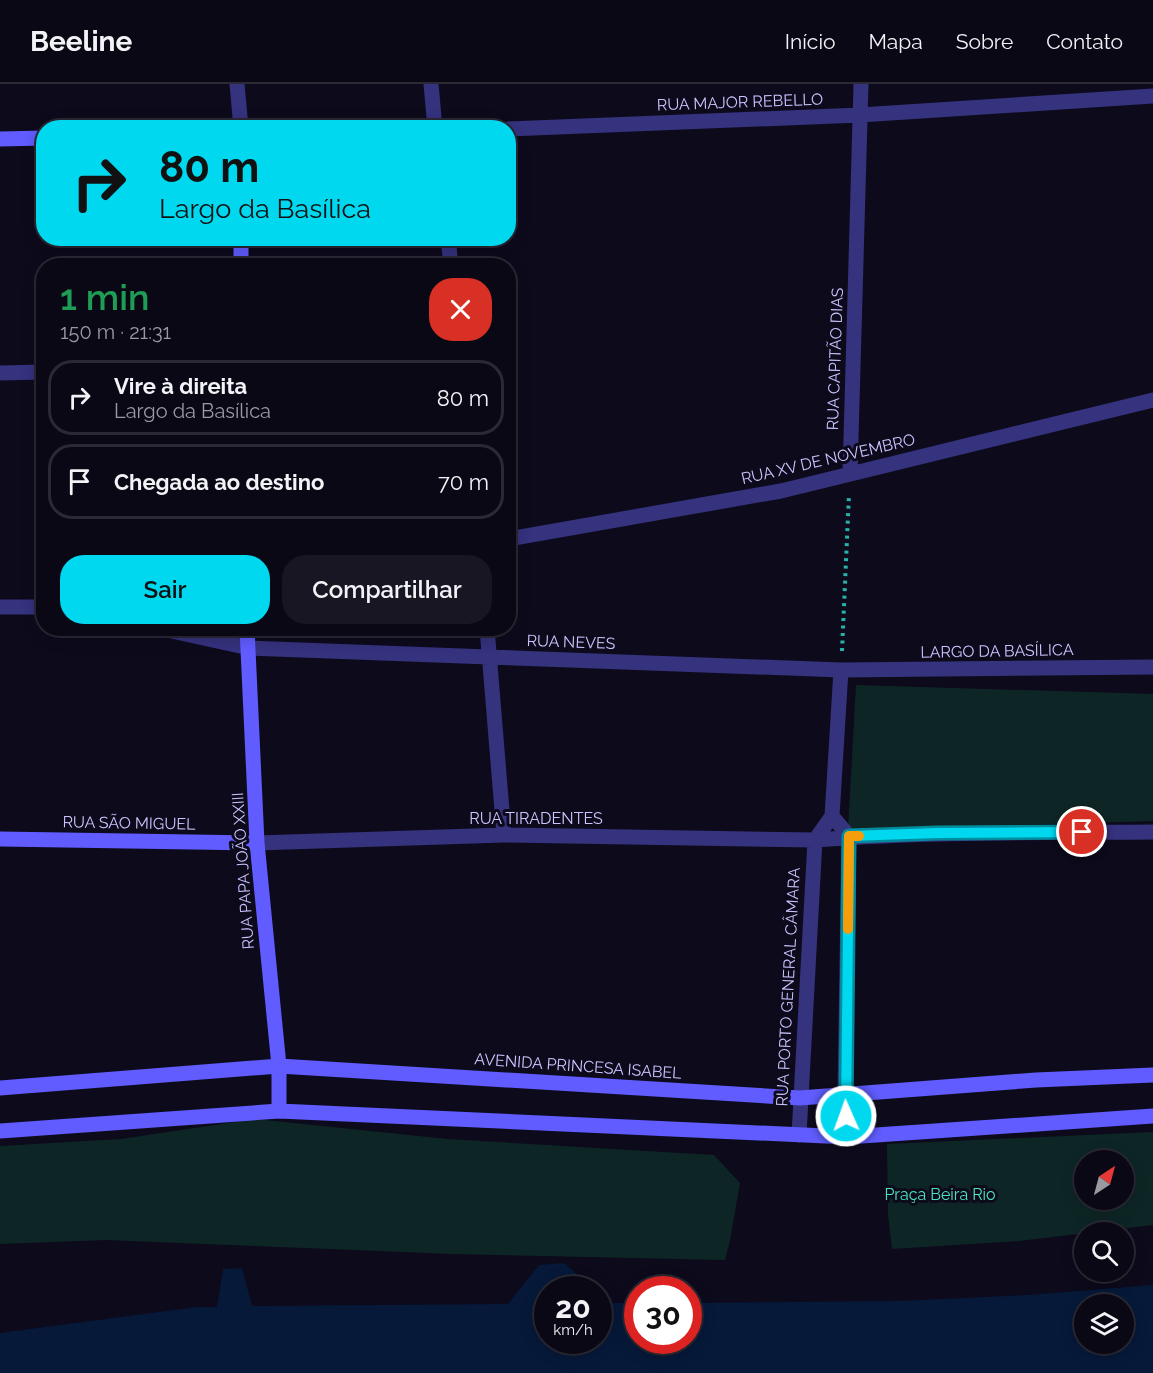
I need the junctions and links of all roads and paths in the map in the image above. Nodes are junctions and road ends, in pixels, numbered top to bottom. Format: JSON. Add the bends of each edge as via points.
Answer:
{"nodes":[{"id":1,"x":237,"y":84,"type":"edge"},
{"id":2,"x":431,"y":84,"type":"edge"},
{"id":3,"x":861,"y":84,"type":"edge"},
{"id":4,"x":1153,"y":96,"type":"edge"},
{"id":5,"x":860,"y":116,"type":"junction"},
{"id":6,"x":240,"y":120,"type":"edge"},
{"id":7,"x":434,"y":120,"type":"edge"},
{"id":8,"x":516,"y":129,"type":"edge"},
{"id":9,"x":36,"y":138,"type":"edge"},
{"id":10,"x":0,"y":139,"type":"edge"},
{"id":11,"x":36,"y":372,"type":"edge"},
{"id":12,"x":0,"y":373,"type":"edge"},
{"id":13,"x":1153,"y":400,"type":"edge"},
{"id":14,"x":850,"y":474,"type":"junction"},
{"id":15,"x":516,"y":538,"type":"edge"},
{"id":16,"x":0,"y":607,"type":"edge"},
{"id":17,"x":36,"y":607,"type":"edge"},
{"id":18,"x":194,"y":636,"type":"edge"},
{"id":19,"x":248,"y":636,"type":"edge"},
{"id":20,"x":488,"y":636,"type":"edge"},
{"id":21,"x":249,"y":648,"type":"junction"},
{"id":22,"x":489,"y":657,"type":"junction"},
{"id":23,"x":1153,"y":667,"type":"edge"},
{"id":24,"x":841,"y":670,"type":"junction"},
{"id":25,"x":832,"y":816,"type":"junction"},
{"id":26,"x":1153,"y":832,"type":"edge"},
{"id":27,"x":504,"y":835,"type":"junction"},
{"id":28,"x":849,"y":836,"type":"junction"},
{"id":29,"x":0,"y":839,"type":"edge"},
{"id":30,"x":814,"y":840,"type":"junction"},
{"id":31,"x":257,"y":843,"type":"junction"},
{"id":32,"x":279,"y":1065,"type":"junction"},
{"id":33,"x":1153,"y":1075,"type":"edge"},
{"id":34,"x":0,"y":1088,"type":"edge"},
{"id":35,"x":845,"y":1095,"type":"junction"},
{"id":36,"x":800,"y":1098,"type":"junction"},
{"id":37,"x":279,"y":1111,"type":"junction"},
{"id":38,"x":1153,"y":1116,"type":"edge"},
{"id":39,"x":0,"y":1131,"type":"edge"},
{"id":40,"x":799,"y":1135,"type":"junction"},
{"id":41,"x":847,"y":1137,"type":"junction"}],
"edges":[{"from":1,"to":6,"type":"street"},
{"from":2,"to":7,"type":"street"},
{"from":3,"to":5,"type":"street","name":"RUA CAPITÃO DIAS"},
{"from":4,"to":5,"type":"street","name":"RUA MAJOR REBELLO"},
{"from":5,"to":8,"type":"street","name":"RUA MAJOR REBELLO"},
{"from":5,"to":14,"type":"street","name":"RUA CAPITÃO DIAS"},
{"from":9,"to":10,"type":"main road"},
{"from":11,"to":12,"type":"street"},
{"from":13,"to":14,"type":"street","name":"RUA XV DE NOVEMBRO"},
{"from":14,"to":15,"type":"street","name":"RUA XV DE NOVEMBRO","via":[[781,491]]},
{"from":14,"to":24,"type":"path"},
{"from":16,"to":17,"type":"street"},
{"from":18,"to":21,"type":"street","name":"RUA NEVES"},
{"from":19,"to":21,"type":"main road","name":"RUA PAPA JOÃO XXIII"},
{"from":20,"to":22,"type":"street"},
{"from":21,"to":22,"type":"street","name":"RUA NEVES"},
{"from":21,"to":31,"type":"main road","name":"RUA PAPA JOÃO XXIII"},
{"from":22,"to":24,"type":"street","name":"RUA NEVES"},
{"from":22,"to":27,"type":"street"},
{"from":23,"to":24,"type":"street","name":"LARGO DA BASÍLICA"},
{"from":24,"to":25,"type":"street"},
{"from":25,"to":28,"type":"street"},
{"from":25,"to":30,"type":"street"},
{"from":26,"to":28,"type":"street"},
{"from":27,"to":30,"type":"street","name":"RUA TIRADENTES"},
{"from":27,"to":31,"type":"street","name":"RUA TIRADENTES"},
{"from":28,"to":30,"type":"street"},
{"from":28,"to":35,"type":"street"},
{"from":29,"to":31,"type":"main road","name":"RUA SÃO MIGUEL"},
{"from":30,"to":36,"type":"street","name":"RUA PORTO GENERAL CÂMARA"},
{"from":31,"to":32,"type":"main road","name":"RUA PAPA JOÃO XXIII"},
{"from":32,"to":34,"type":"main road","name":"AVENIDA PRINCESA ISABEL"},
{"from":32,"to":36,"type":"main road","name":"AVENIDA PRINCESA ISABEL"},
{"from":32,"to":37,"type":"main road","name":"RUA PAPA JOÃO XXIII"},
{"from":33,"to":35,"type":"main road","name":"AVENIDA PRINCESA ISABEL"},
{"from":35,"to":36,"type":"main road","name":"AVENIDA PRINCESA ISABEL"},
{"from":35,"to":41,"type":"street"},
{"from":36,"to":40,"type":"street","name":"RUA PORTO GENERAL CÂMARA"},
{"from":37,"to":39,"type":"main road"},
{"from":37,"to":40,"type":"main road"},
{"from":38,"to":41,"type":"main road"},
{"from":40,"to":41,"type":"main road"}]}
